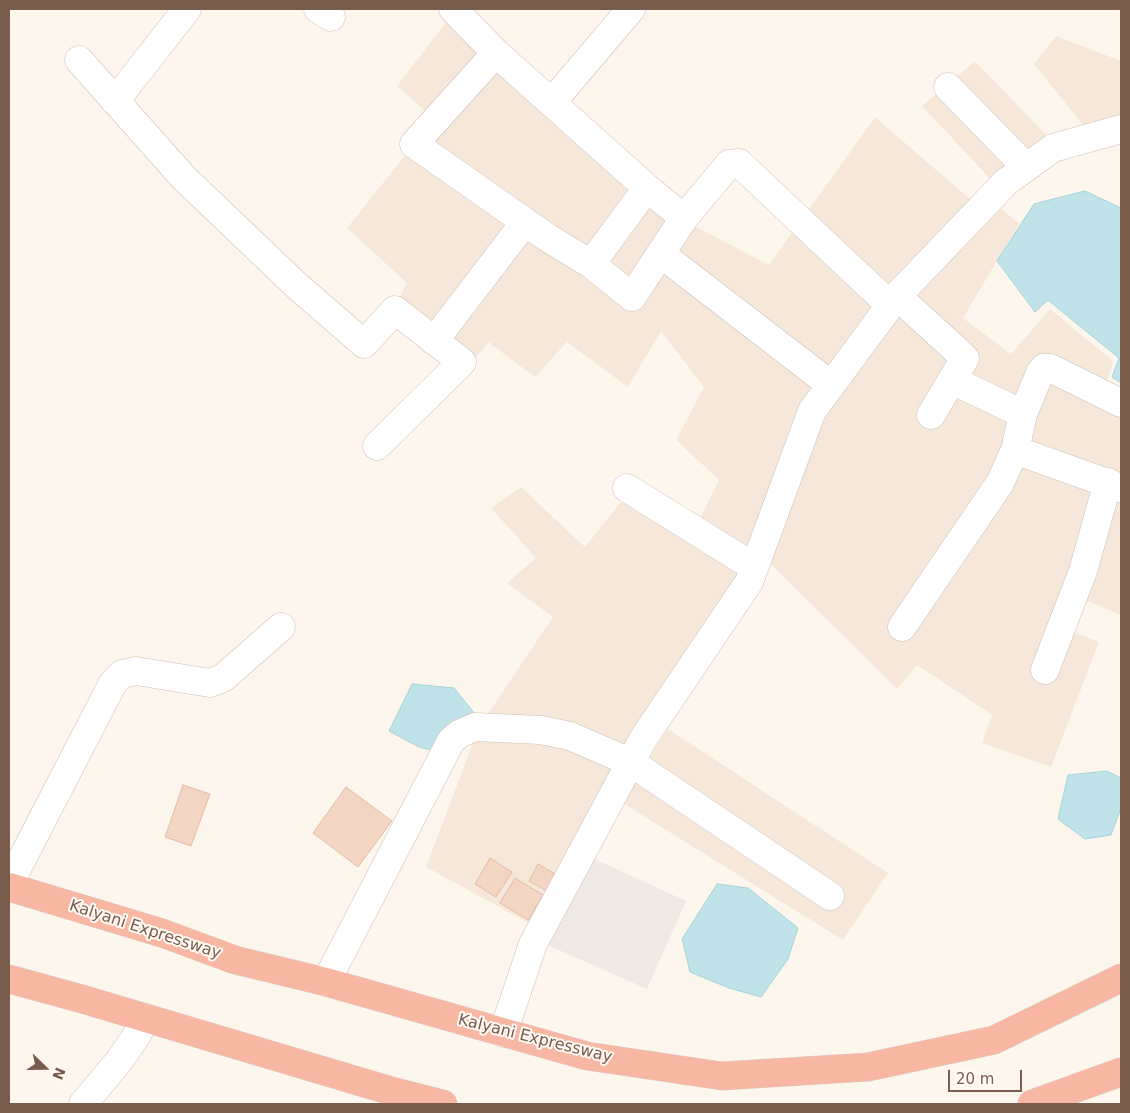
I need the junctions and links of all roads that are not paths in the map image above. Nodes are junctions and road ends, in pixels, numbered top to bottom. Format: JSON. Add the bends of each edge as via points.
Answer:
{"nodes":[{"id":1,"x":186,"y":9,"type":"edge"},
{"id":2,"x":453,"y":9,"type":"edge"},
{"id":3,"x":631,"y":9,"type":"edge"},
{"id":4,"x":496,"y":53,"type":"junction"},
{"id":5,"x":79,"y":60,"type":"dead end"},
{"id":6,"x":948,"y":87,"type":"dead end"},
{"id":7,"x":115,"y":101,"type":"junction"},
{"id":8,"x":552,"y":102,"type":"junction"},
{"id":9,"x":1121,"y":129,"type":"edge"},
{"id":10,"x":1026,"y":167,"type":"junction"},
{"id":11,"x":647,"y":188,"type":"junction"},
{"id":12,"x":684,"y":218,"type":"junction"},
{"id":13,"x":525,"y":222,"type":"junction"},
{"id":14,"x":662,"y":254,"type":"junction"},
{"id":15,"x":591,"y":264,"type":"junction"},
{"id":16,"x":894,"y":300,"type":"junction"},
{"id":17,"x":434,"y":341,"type":"junction"},
{"id":18,"x":952,"y":380,"type":"junction"},
{"id":19,"x":831,"y":385,"type":"junction"},
{"id":20,"x":1121,"y":403,"type":"edge"},
{"id":21,"x":1023,"y":414,"type":"junction"},
{"id":22,"x":931,"y":415,"type":"dead end"},
{"id":23,"x":377,"y":446,"type":"dead end"},
{"id":24,"x":1015,"y":450,"type":"junction"},
{"id":25,"x":1115,"y":485,"type":"edge"},
{"id":26,"x":628,"y":488,"type":"dead end"},
{"id":27,"x":754,"y":567,"type":"junction"},
{"id":28,"x":281,"y":627,"type":"dead end"},
{"id":29,"x":902,"y":628,"type":"dead end"},
{"id":30,"x":1045,"y":670,"type":"dead end"},
{"id":31,"x":630,"y":762,"type":"junction"},
{"id":32,"x":9,"y":886,"type":"edge"},
{"id":33,"x":830,"y":896,"type":"dead end"},
{"id":34,"x":1121,"y":978,"type":"edge"},
{"id":35,"x":9,"y":979,"type":"edge"},
{"id":36,"x":326,"y":982,"type":"junction"},
{"id":37,"x":144,"y":1018,"type":"junction"},
{"id":38,"x":503,"y":1033,"type":"junction"},
{"id":39,"x":1121,"y":1072,"type":"edge"},
{"id":40,"x":83,"y":1104,"type":"edge"},
{"id":41,"x":443,"y":1104,"type":"edge"},
{"id":42,"x":1032,"y":1104,"type":"edge"}],
"edges":[{"from":1,"to":7,"type":"street"},
{"from":2,"to":4,"type":"street"},
{"from":3,"to":8,"type":"street"},
{"from":4,"to":8,"type":"street"},
{"from":4,"to":13,"type":"street","via":[[414,144]]},
{"from":5,"to":7,"type":"street"},
{"from":6,"to":10,"type":"street"},
{"from":7,"to":17,"type":"street","via":[[183,176],[295,284],[364,344],[395,310]]},
{"from":8,"to":11,"type":"street"},
{"from":9,"to":10,"type":"street","via":[[1054,148]]},
{"from":10,"to":16,"type":"street","via":[[1006,182]]},
{"from":11,"to":12,"type":"street"},
{"from":11,"to":15,"type":"street"},
{"from":12,"to":14,"type":"street"},
{"from":12,"to":16,"type":"street","via":[[730,164],[739,163]]},
{"from":13,"to":15,"type":"street"},
{"from":13,"to":17,"type":"street"},
{"from":14,"to":15,"type":"street","via":[[632,297]]},
{"from":14,"to":19,"type":"street"},
{"from":16,"to":18,"type":"street","via":[[965,358]]},
{"from":16,"to":19,"type":"street"},
{"from":17,"to":23,"type":"street","via":[[462,362]]},
{"from":18,"to":21,"type":"street"},
{"from":18,"to":22,"type":"street"},
{"from":19,"to":27,"type":"street","via":[[812,411]]},
{"from":20,"to":21,"type":"street","via":[[1044,368]]},
{"from":21,"to":24,"type":"street"},
{"from":24,"to":25,"type":"street"},
{"from":24,"to":29,"type":"street","via":[[1000,483]]},
{"from":25,"to":30,"type":"street"},
{"from":26,"to":27,"type":"street"},
{"from":27,"to":31,"type":"street","via":[[748,582],[642,739]]},
{"from":28,"to":32,"type":"street","via":[[223,678],[210,683],[136,671],[122,674],[113,683]]},
{"from":31,"to":33,"type":"street"},
{"from":31,"to":36,"type":"street","via":[[570,736],[541,730],[475,727],[459,734],[437,765]]},
{"from":31,"to":38,"type":"street","via":[[533,944]]},
{"from":32,"to":36,"type":"highway","name":"Kalyani Expressway","via":[[162,933],[235,960]]},
{"from":34,"to":38,"type":"highway","name":"Kalyani Expressway","via":[[994,1040],[868,1067],[722,1076],[587,1056]]},
{"from":35,"to":37,"type":"highway"},
{"from":36,"to":38,"type":"highway","name":"Kalyani Expressway"},
{"from":37,"to":40,"type":"street","via":[[119,1061]]},
{"from":37,"to":41,"type":"highway"},
{"from":39,"to":42,"type":"highway"}]}
